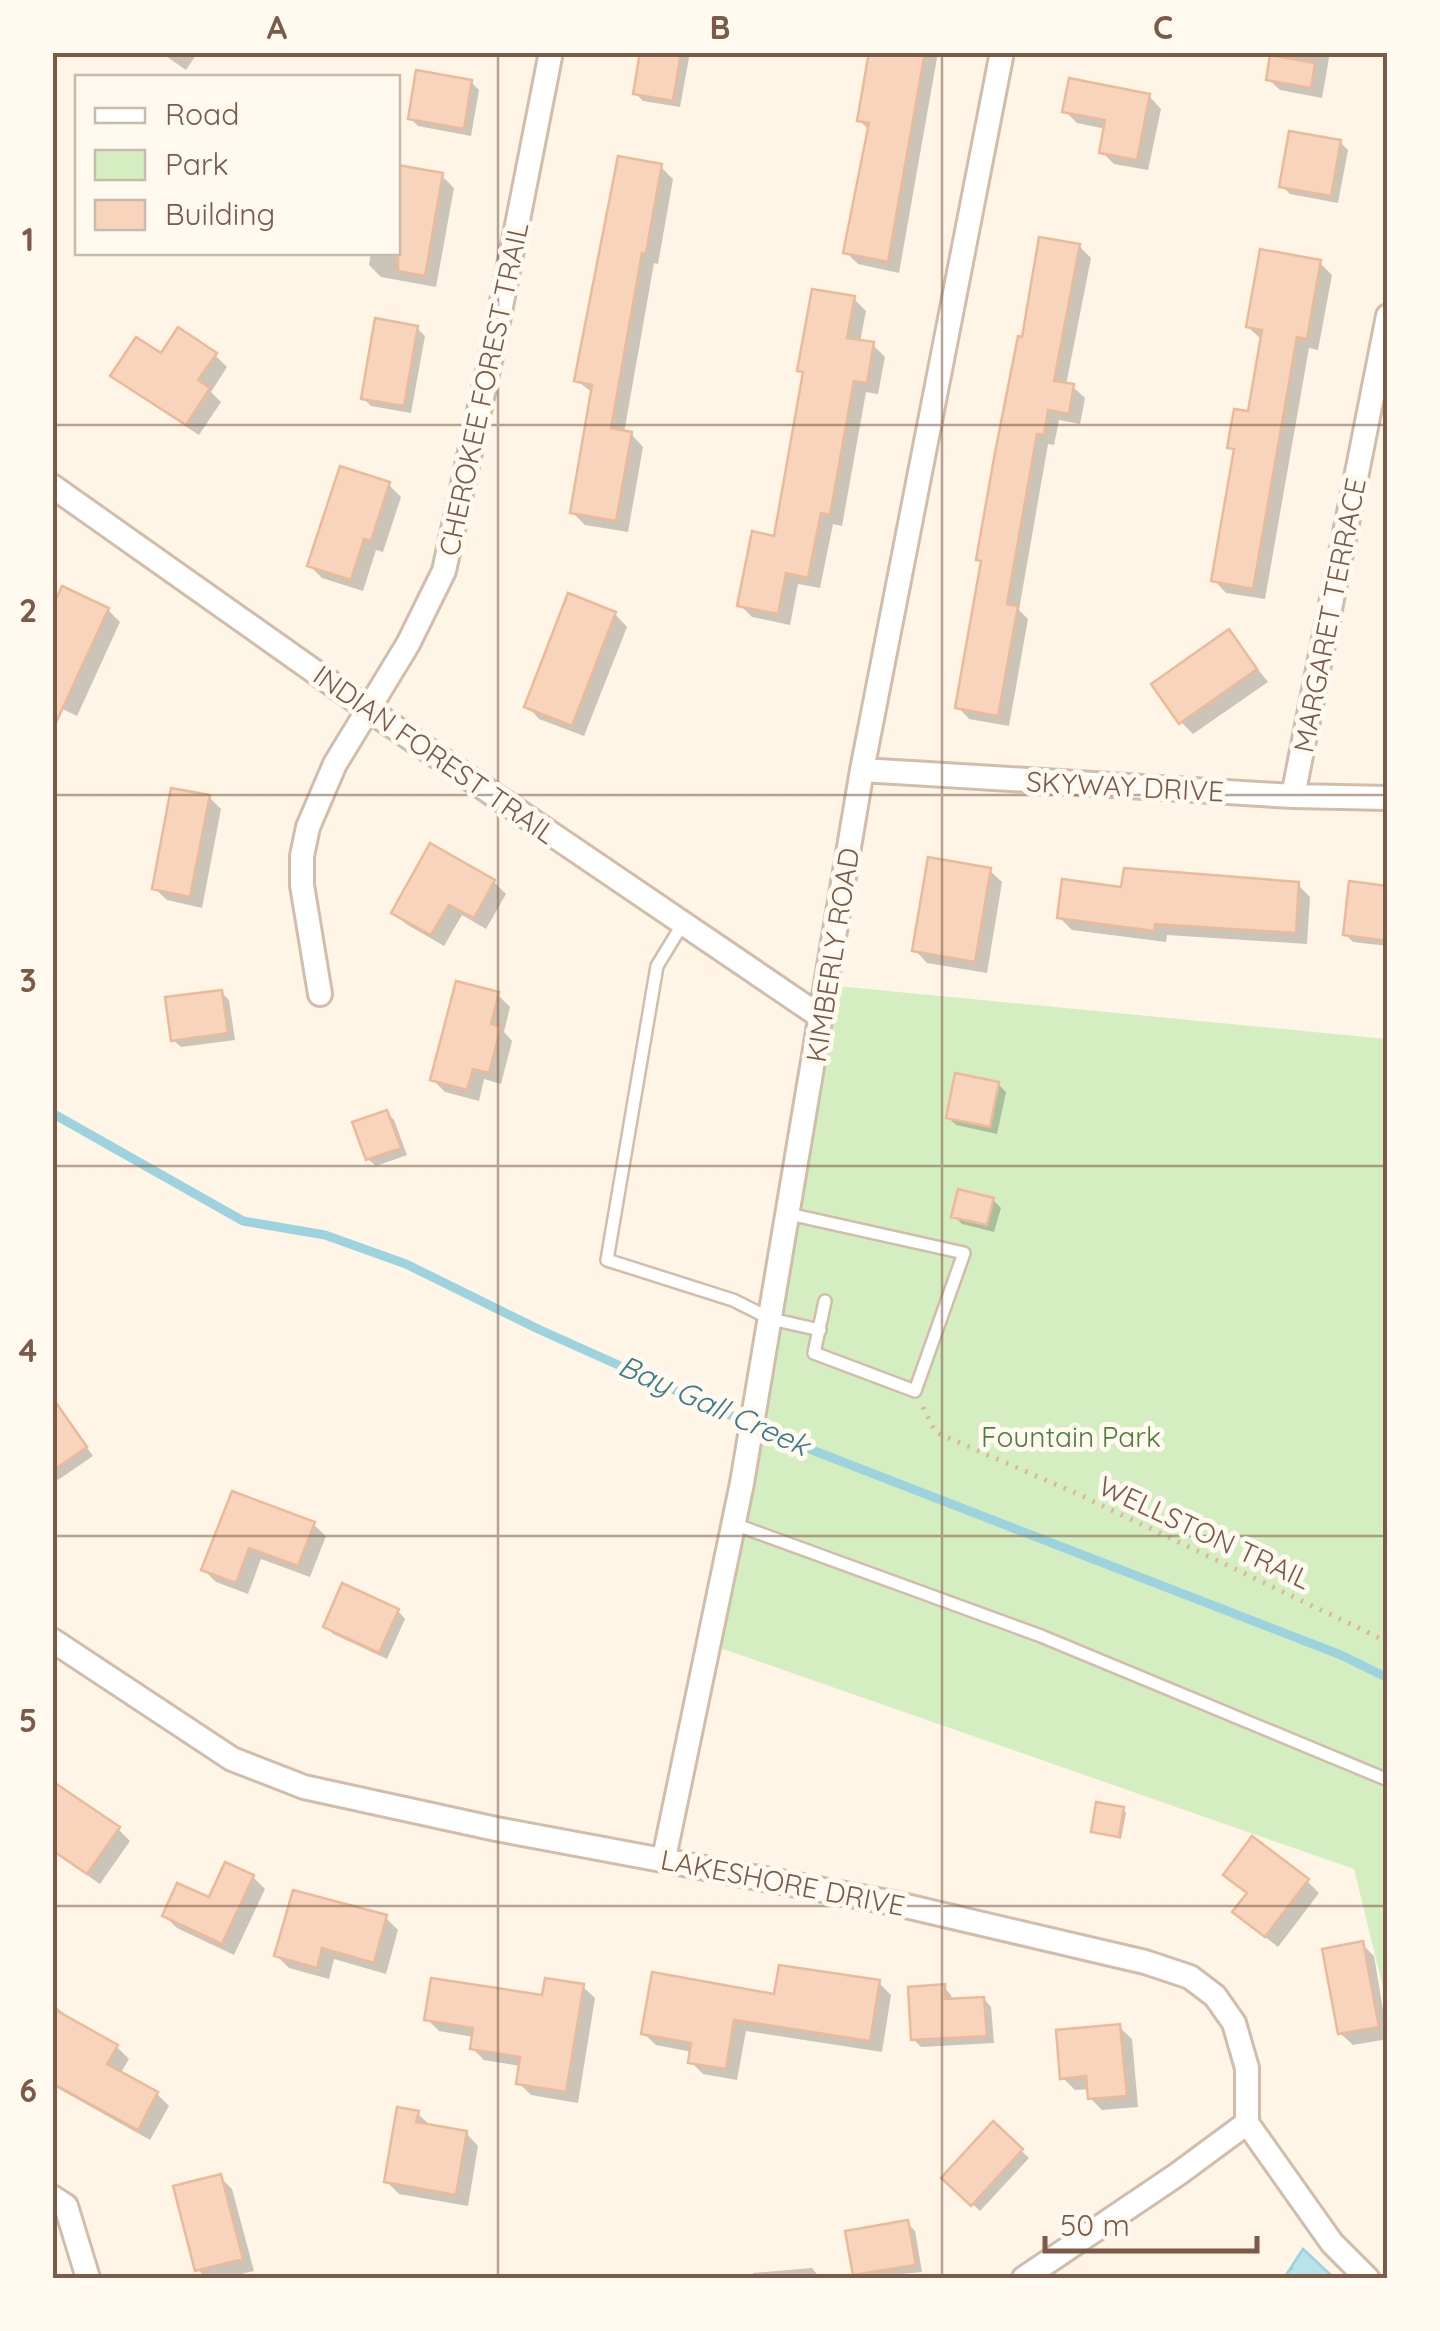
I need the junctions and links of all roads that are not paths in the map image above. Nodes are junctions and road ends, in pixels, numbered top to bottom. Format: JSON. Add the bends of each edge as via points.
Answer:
{"nodes":[{"id":1,"x":551,"y":52,"type":"edge"},
{"id":2,"x":1002,"y":52,"type":"edge"},
{"id":3,"x":1388,"y":316,"type":"edge"},
{"id":4,"x":52,"y":486,"type":"edge"},
{"id":5,"x":369,"y":710,"type":"junction"},
{"id":6,"x":862,"y":770,"type":"junction"},
{"id":7,"x":1294,"y":796,"type":"junction"},
{"id":8,"x":1388,"y":798,"type":"edge"},
{"id":9,"x":682,"y":924,"type":"junction"},
{"id":10,"x":320,"y":994,"type":"dead end"},
{"id":11,"x":820,"y":1016,"type":"junction"},
{"id":12,"x":788,"y":1214,"type":"junction"},
{"id":13,"x":826,"y":1301,"type":"dead end"},
{"id":14,"x":771,"y":1318,"type":"junction"},
{"id":15,"x":820,"y":1330,"type":"junction"},
{"id":16,"x":734,"y":1524,"type":"junction"},
{"id":17,"x":52,"y":1640,"type":"edge"},
{"id":18,"x":1388,"y":1780,"type":"edge"},
{"id":19,"x":664,"y":1858,"type":"junction"},
{"id":20,"x":1247,"y":2122,"type":"junction"},
{"id":21,"x":52,"y":2197,"type":"edge"},
{"id":22,"x":88,"y":2278,"type":"edge"},
{"id":23,"x":1024,"y":2278,"type":"edge"},
{"id":24,"x":1367,"y":2278,"type":"edge"}],
"edges":[{"from":1,"to":5,"type":"street","name":"CHEROKEE FOREST TRAIL","via":[[453,538],[436,586]]},
{"from":2,"to":6,"type":"street","name":"KIMBERLY ROAD"},
{"from":3,"to":7,"type":"street","name":"MARGARET TERRACE"},
{"from":4,"to":5,"type":"street","name":"INDIAN FOREST TRAIL"},
{"from":5,"to":9,"type":"street","name":"INDIAN FOREST TRAIL"},
{"from":5,"to":10,"type":"street","name":"CHEROKEE FOREST TRAIL","via":[[318,797],[302,856]]},
{"from":6,"to":7,"type":"street","name":"SKYWAY DRIVE"},
{"from":6,"to":11,"type":"street","name":"KIMBERLY ROAD"},
{"from":7,"to":8,"type":"street","name":"SKYWAY DRIVE"},
{"from":9,"to":11,"type":"street","name":"INDIAN FOREST TRAIL"},
{"from":9,"to":14,"type":"lane","via":[[657,966],[607,1260]]},
{"from":11,"to":12,"type":"street","name":"KIMBERLY ROAD"},
{"from":12,"to":14,"type":"street","name":"KIMBERLY ROAD"},
{"from":12,"to":15,"type":"lane","via":[[964,1253],[915,1391],[814,1353]]},
{"from":13,"to":15,"type":"lane"},
{"from":14,"to":15,"type":"lane"},
{"from":14,"to":16,"type":"street","name":"KIMBERLY ROAD"},
{"from":16,"to":18,"type":"lane","via":[[1041,1636]]},
{"from":16,"to":19,"type":"street","name":"KIMBERLY ROAD"},
{"from":17,"to":19,"type":"street","name":"LAKESHORE DRIVE","via":[[232,1759],[304,1787]]},
{"from":19,"to":20,"type":"street","name":"LAKESHORE DRIVE","via":[[893,1903],[1190,1976],[1234,2023],[1247,2068]]},
{"from":20,"to":23,"type":"street"},
{"from":20,"to":24,"type":"street","via":[[1332,2243]]},
{"from":21,"to":22,"type":"street","via":[[66,2206]]}]}
